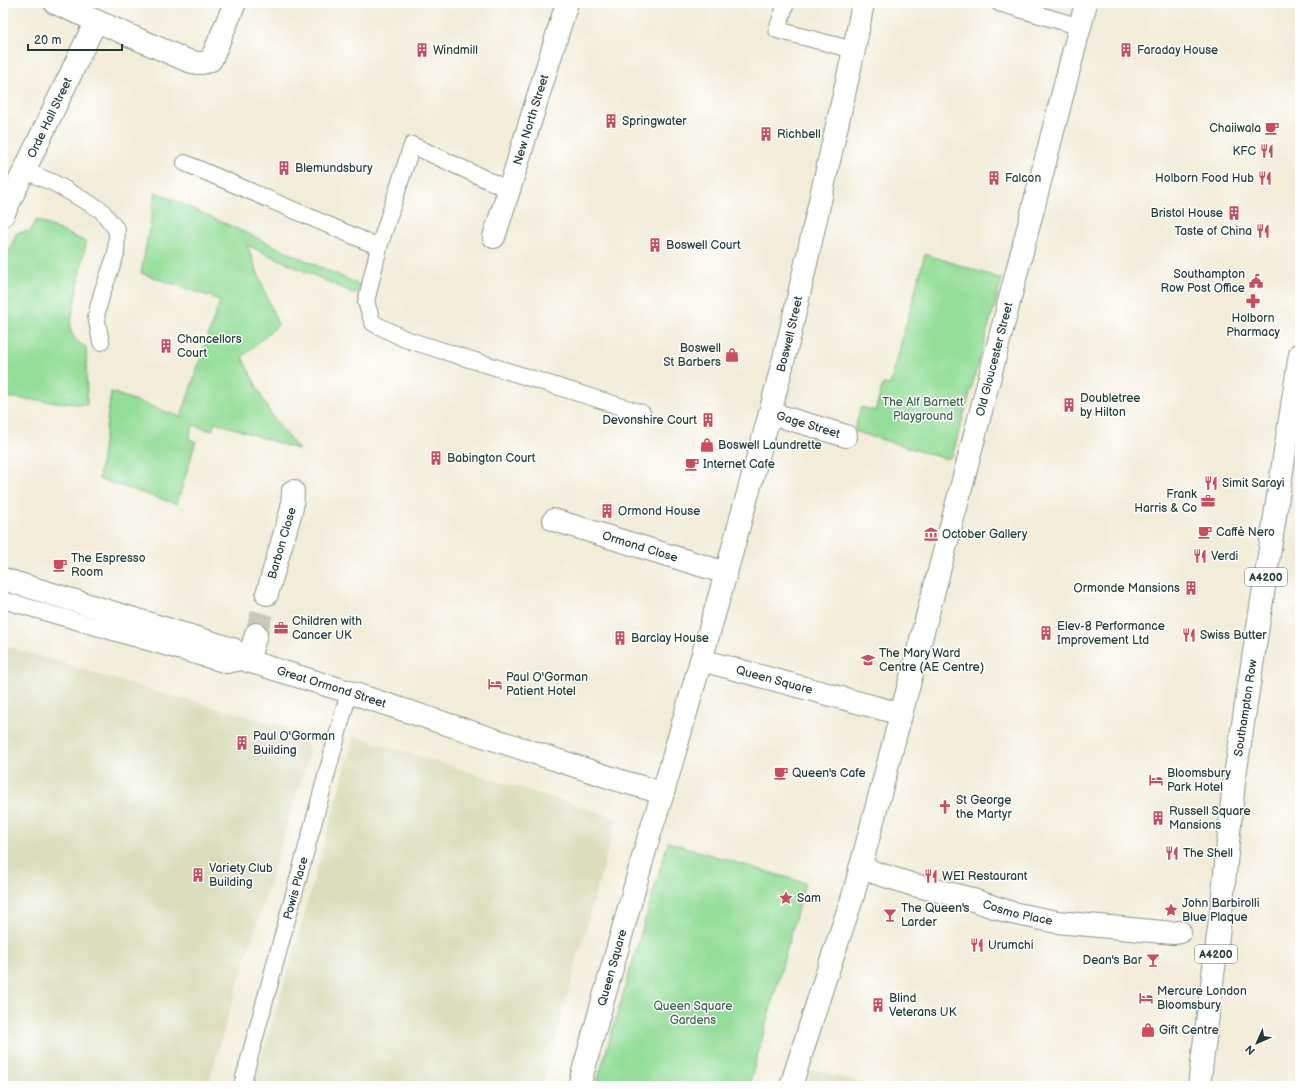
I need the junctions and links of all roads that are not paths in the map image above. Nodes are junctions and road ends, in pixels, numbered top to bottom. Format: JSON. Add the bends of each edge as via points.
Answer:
{"nodes":[{"id":1,"x":55,"y":3,"type":"edge"},
{"id":2,"x":235,"y":3,"type":"edge"},
{"id":3,"x":567,"y":3,"type":"edge"},
{"id":4,"x":786,"y":3,"type":"edge"},
{"id":5,"x":863,"y":3,"type":"edge"},
{"id":6,"x":999,"y":3,"type":"edge"},
{"id":7,"x":1086,"y":3,"type":"edge"},
{"id":8,"x":96,"y":21,"type":"junction"},
{"id":9,"x":1081,"y":26,"type":"junction"},
{"id":10,"x":854,"y":50,"type":"junction"},
{"id":11,"x":185,"y":163,"type":"dead end"},
{"id":12,"x":25,"y":171,"type":"junction"},
{"id":13,"x":510,"y":190,"type":"junction"},
{"id":14,"x":3,"y":214,"type":"edge"},
{"id":15,"x":494,"y":237,"type":"dead end"},
{"id":16,"x":379,"y":247,"type":"junction"},
{"id":17,"x":101,"y":342,"type":"dead end"},
{"id":18,"x":1300,"y":354,"type":"edge"},
{"id":19,"x":770,"y":413,"type":"junction"},
{"id":20,"x":642,"y":414,"type":"dead end"},
{"id":21,"x":846,"y":436,"type":"dead end"},
{"id":22,"x":294,"y":491,"type":"dead end"},
{"id":23,"x":554,"y":520,"type":"dead end"},
{"id":24,"x":726,"y":573,"type":"junction"},
{"id":25,"x":3,"y":579,"type":"edge"},
{"id":26,"x":267,"y":594,"type":"tunnel mouth"},
{"id":27,"x":3,"y":600,"type":"edge"},
{"id":28,"x":256,"y":634,"type":"tunnel mouth"},
{"id":29,"x":701,"y":660,"type":"junction"},
{"id":30,"x":248,"y":661,"type":"junction"},
{"id":31,"x":349,"y":692,"type":"junction"},
{"id":32,"x":901,"y":714,"type":"junction"},
{"id":33,"x":663,"y":793,"type":"junction"},
{"id":34,"x":860,"y":868,"type":"junction"},
{"id":35,"x":1180,"y":932,"type":"dead end"},
{"id":36,"x":242,"y":1085,"type":"dead end"},
{"id":37,"x":579,"y":1086,"type":"edge"},
{"id":38,"x":791,"y":1086,"type":"edge"},
{"id":39,"x":1199,"y":1086,"type":"edge"}],
"edges":[{"from":1,"to":8,"type":"street"},
{"from":2,"to":8,"type":"street","via":[[211,60],[205,63],[186,60]]},
{"from":3,"to":13,"type":"street","name":"New North Street"},
{"from":4,"to":10,"type":"lane","via":[[777,30]]},
{"from":5,"to":10,"type":"street","name":"Boswell Street"},
{"from":6,"to":9,"type":"lane"},
{"from":7,"to":9,"type":"street","name":"Old Gloucester Street"},
{"from":8,"to":12,"type":"street","name":"Orde Hall Street"},
{"from":9,"to":32,"type":"street","name":"Old Gloucester Street"},
{"from":10,"to":19,"type":"street","name":"Boswell Street"},
{"from":11,"to":16,"type":"lane"},
{"from":12,"to":14,"type":"street","name":"Orde Hall Street"},
{"from":12,"to":17,"type":"lane","via":[[54,183],[101,210],[117,230],[116,254],[96,316]]},
{"from":13,"to":15,"type":"street","name":"New North Street"},
{"from":13,"to":16,"type":"lane","via":[[412,145]]},
{"from":16,"to":20,"type":"lane","via":[[366,302],[373,323],[405,339]]},
{"from":18,"to":39,"type":"street","name":"Southampton Row","number":"A4200","via":[[1234,782],[1222,904]]},
{"from":19,"to":21,"type":"street","name":"Gage Street"},
{"from":19,"to":24,"type":"street","name":"Boswell Street"},
{"from":22,"to":26,"type":"street","name":"Barbon Close","via":[[292,508]]},
{"from":23,"to":24,"type":"street","name":"Ormond Close"},
{"from":24,"to":29,"type":"street","name":"Boswell Street"},
{"from":25,"to":30,"type":"street","name":"Great Ormond Street","via":[[233,649]]},
{"from":27,"to":30,"type":"lane","via":[[208,661],[227,665]]},
{"from":28,"to":30,"type":"street"},
{"from":29,"to":32,"type":"street","name":"Queen Square"},
{"from":29,"to":33,"type":"street","name":"Queen Square"},
{"from":30,"to":31,"type":"street","name":"Great Ormond Street"},
{"from":31,"to":33,"type":"street","name":"Great Ormond Street"},
{"from":31,"to":36,"type":"lane","name":"Powis Place"},
{"from":32,"to":34,"type":"street"},
{"from":33,"to":37,"type":"street","name":"Queen Square"},
{"from":34,"to":35,"type":"street","name":"Cosmo Place","via":[[1012,913],[1057,922],[1173,934]]},
{"from":34,"to":38,"type":"street"}]}
